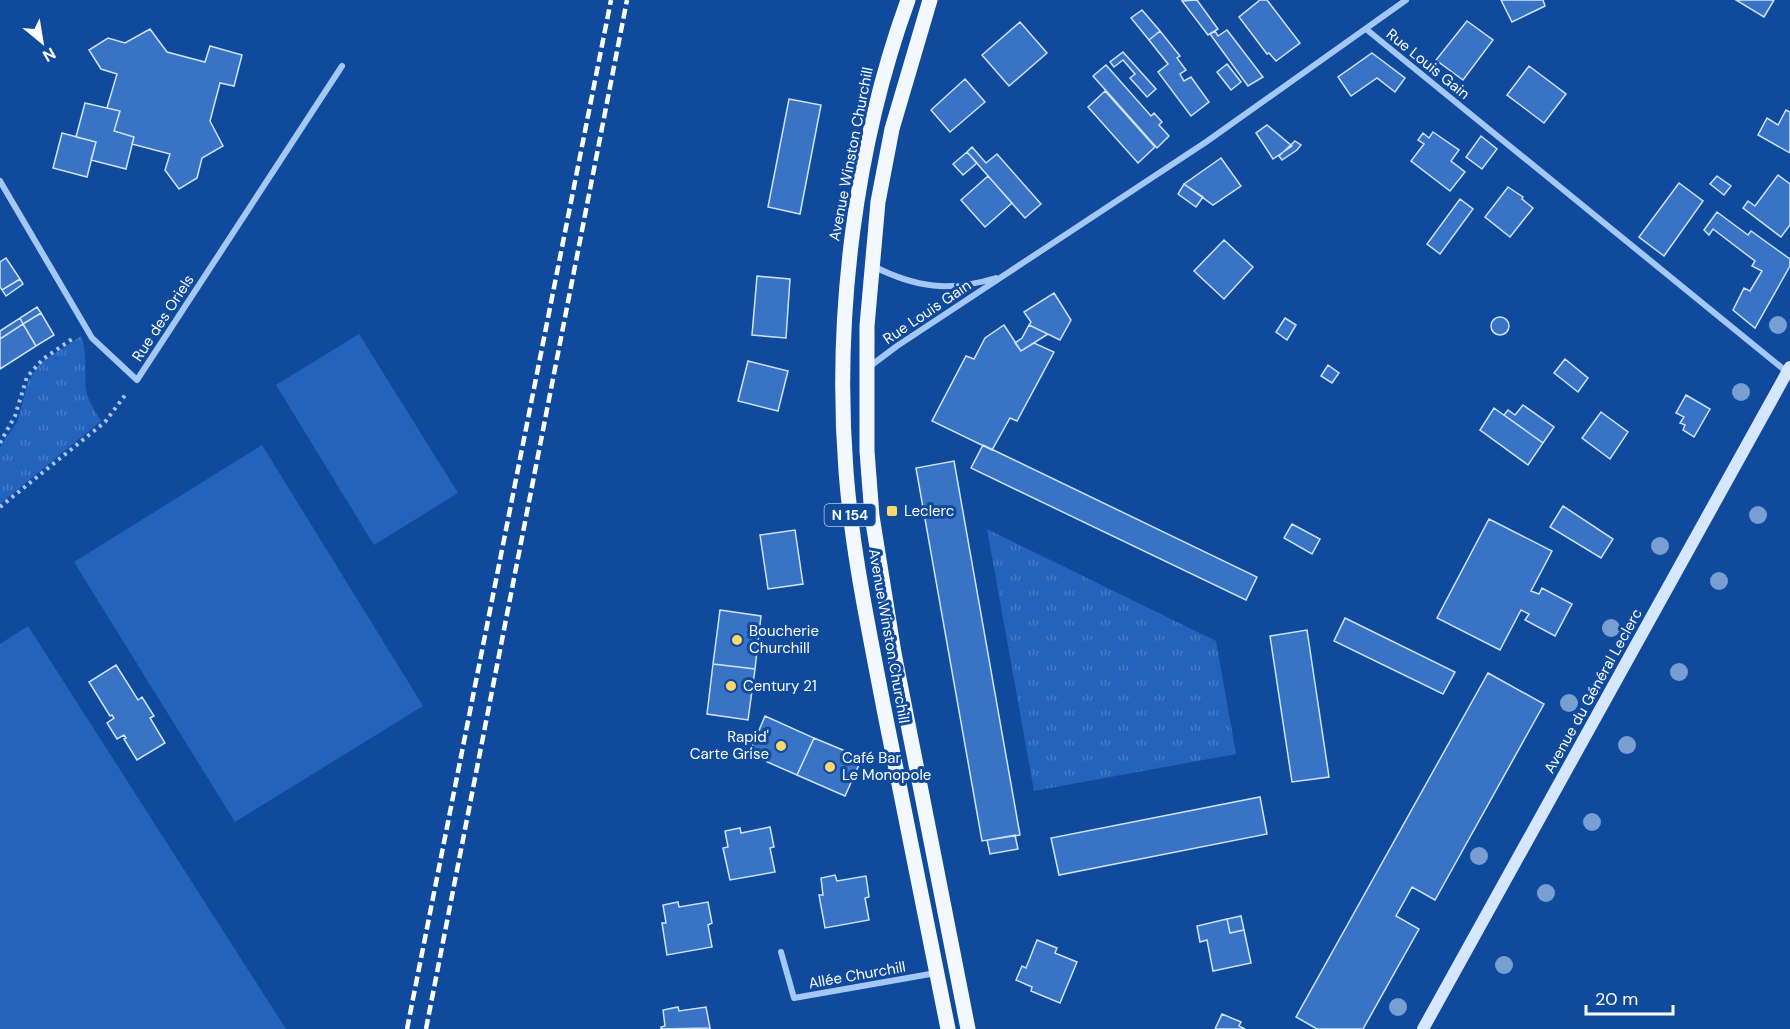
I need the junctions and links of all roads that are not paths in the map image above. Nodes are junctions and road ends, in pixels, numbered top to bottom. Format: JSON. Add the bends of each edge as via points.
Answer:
{"nodes":[{"id":1,"x":908,"y":0,"type":"edge"},
{"id":2,"x":930,"y":0,"type":"edge"},
{"id":3,"x":1406,"y":0,"type":"edge"},
{"id":4,"x":1366,"y":29,"type":"junction"},
{"id":5,"x":342,"y":66,"type":"dead end"},
{"id":6,"x":0,"y":181,"type":"edge"},
{"id":7,"x":871,"y":265,"type":"junction"},
{"id":8,"x":1002,"y":276,"type":"junction"},
{"id":9,"x":866,"y":369,"type":"junction"},
{"id":10,"x":1789,"y":370,"type":"edge"},
{"id":11,"x":781,"y":952,"type":"dead end"},
{"id":12,"x":936,"y":973,"type":"junction"},
{"id":13,"x":948,"y":1029,"type":"edge"},
{"id":14,"x":968,"y":1029,"type":"edge"},
{"id":15,"x":1423,"y":1029,"type":"edge"}],
"edges":[{"from":1,"to":12,"type":"main road","name":"Avenue Winston Churchill","number":"N 154","via":[[878,97],[849,256],[843,337],[844,432],[849,507],[863,599]]},
{"from":2,"to":7,"type":"main road","name":"Avenue Winston Churchill","number":"N 154","via":[[892,129]]},
{"from":3,"to":4,"type":"street"},
{"from":4,"to":8,"type":"street","name":"Rue Louis Gain","via":[[1206,142]]},
{"from":4,"to":10,"type":"street","name":"Rue Louis Gain"},
{"from":5,"to":6,"type":"street","name":"Rue des Oriels","via":[[137,380],[92,338]]},
{"from":7,"to":8,"type":"street","name":"Rue Louis Gain","via":[[908,281],[934,286],[975,284]]},
{"from":7,"to":9,"type":"main road","name":"Avenue Winston Churchill","number":"N 154"},
{"from":8,"to":9,"type":"street","name":"Rue Louis Gain"},
{"from":9,"to":14,"type":"main road","name":"Avenue Winston Churchill","number":"N 154","via":[[867,462],[880,575]]},
{"from":10,"to":15,"type":"main road","name":"Avenue du Général Leclerc"},
{"from":11,"to":12,"type":"street","name":"Allée Churchill","via":[[794,998]]},
{"from":12,"to":13,"type":"main road","name":"Avenue Winston Churchill","number":"N 154"}]}
